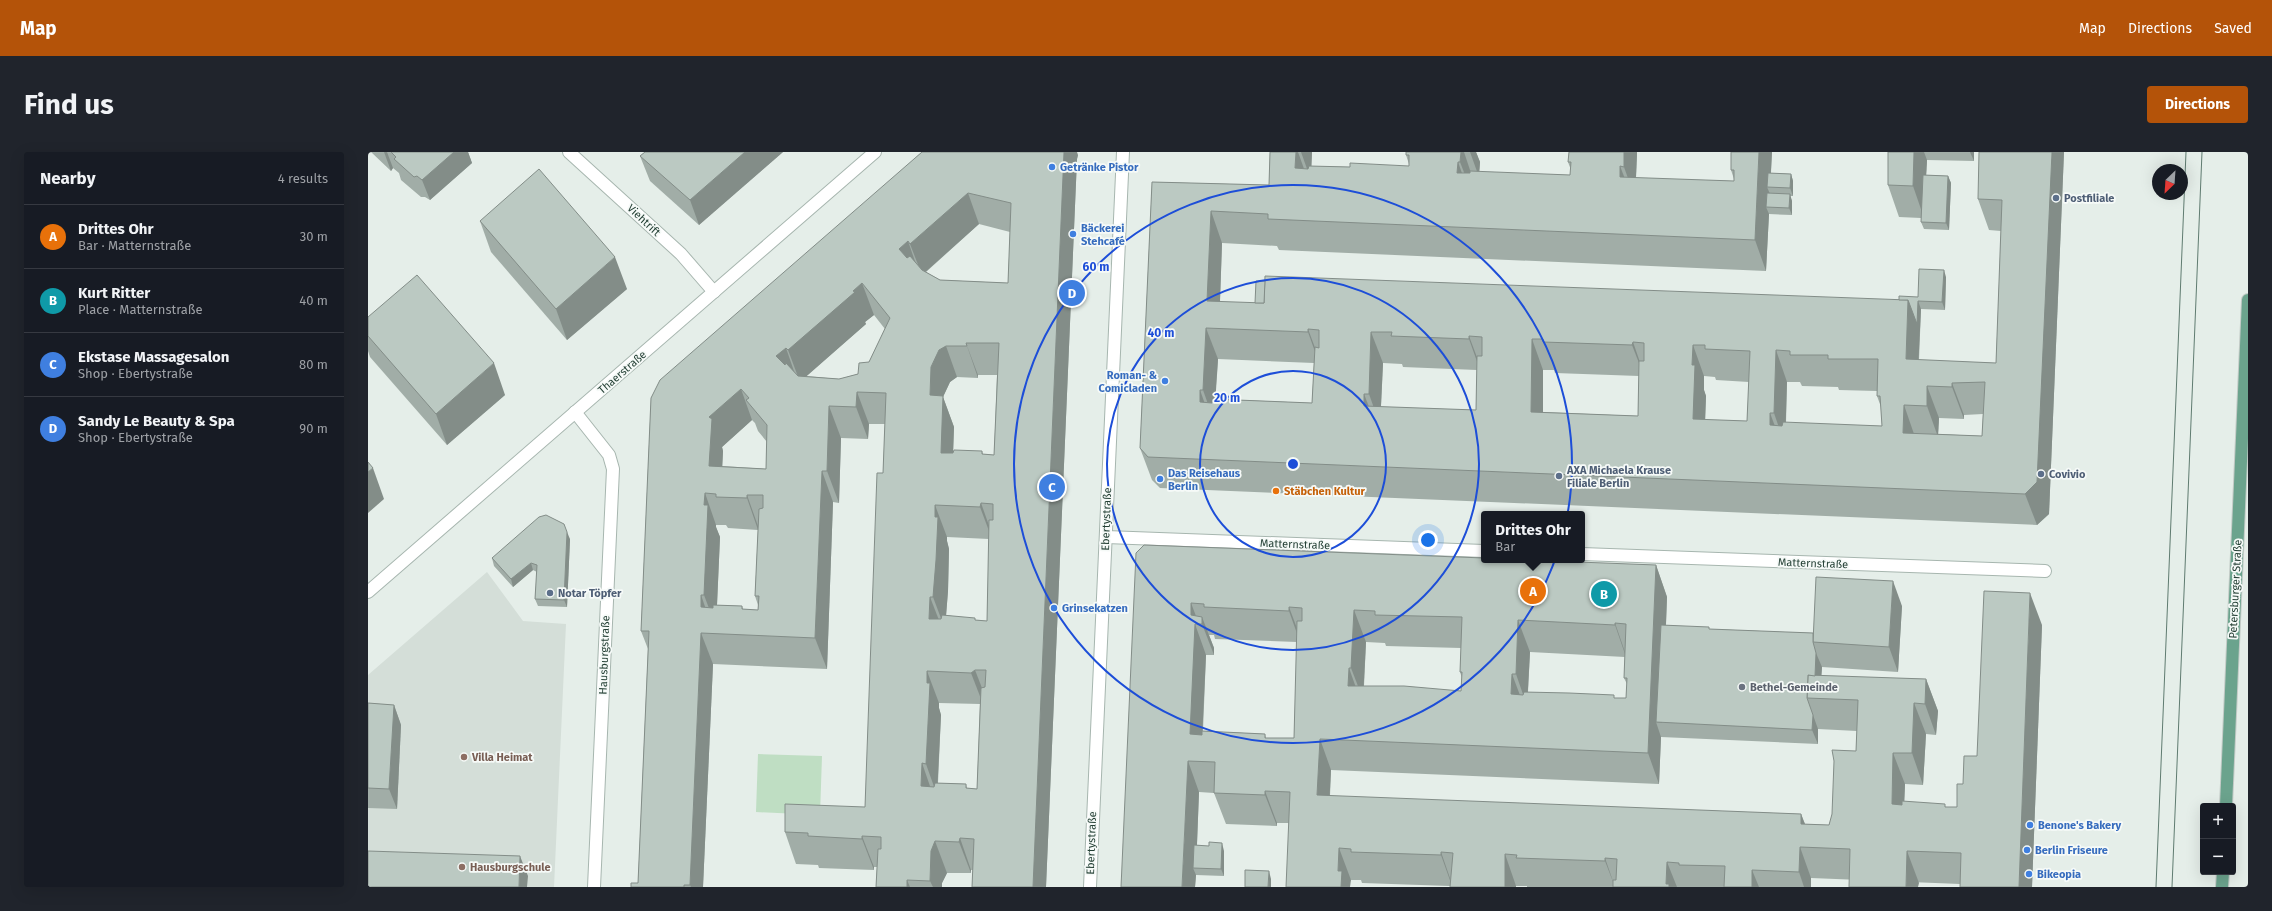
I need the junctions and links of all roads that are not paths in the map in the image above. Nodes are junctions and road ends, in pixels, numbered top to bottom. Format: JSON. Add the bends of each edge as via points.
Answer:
{"nodes":[{"id":1,"x":569,"y":152,"type":"edge"},
{"id":2,"x":875,"y":152,"type":"edge"},
{"id":3,"x":1123,"y":152,"type":"edge"},
{"id":4,"x":714,"y":292,"type":"junction"},
{"id":5,"x":2248,"y":300,"type":"edge"},
{"id":6,"x":575,"y":412,"type":"junction"},
{"id":7,"x":1106,"y":537,"type":"junction"},
{"id":8,"x":1481,"y":551,"type":"edge"},
{"id":9,"x":1585,"y":554,"type":"edge"},
{"id":10,"x":2045,"y":572,"type":"dead end"},
{"id":11,"x":368,"y":592,"type":"edge"},
{"id":12,"x":2226,"y":803,"type":"edge"},
{"id":13,"x":2223,"y":875,"type":"edge"},
{"id":14,"x":594,"y":887,"type":"edge"},
{"id":15,"x":1090,"y":887,"type":"edge"},
{"id":16,"x":2222,"y":887,"type":"edge"}],
"edges":[{"from":1,"to":4,"type":"street","name":"Viehtrift","via":[[681,254]]},
{"from":2,"to":4,"type":"street","name":"Thaerstraße"},
{"from":3,"to":7,"type":"street","name":"Ebertystraße"},
{"from":4,"to":6,"type":"street","name":"Thaerstraße"},
{"from":5,"to":12,"type":"main road","name":"Petersburger Straße"},
{"from":6,"to":11,"type":"street","name":"Thaerstraße"},
{"from":6,"to":14,"type":"street","name":"Hausburgstraße","via":[[609,455],[613,469]]},
{"from":7,"to":8,"type":"street","name":"Matternstraße"},
{"from":7,"to":15,"type":"street","name":"Ebertystraße"},
{"from":9,"to":10,"type":"street","name":"Matternstraße"},
{"from":13,"to":16,"type":"main road"}]}
